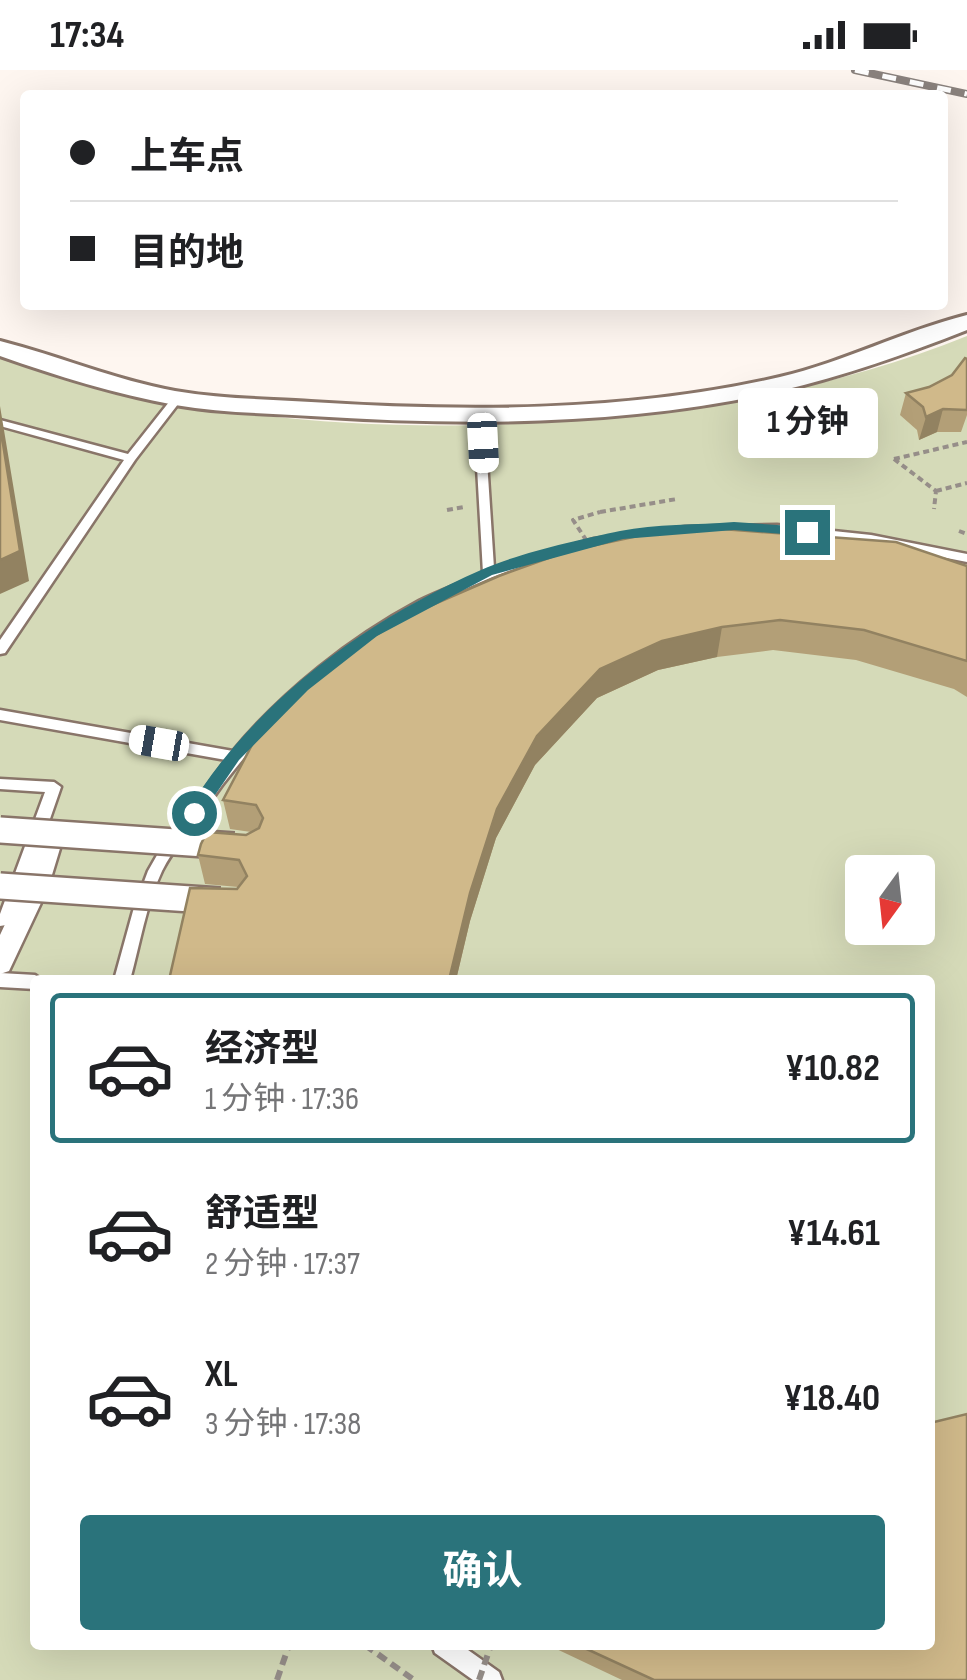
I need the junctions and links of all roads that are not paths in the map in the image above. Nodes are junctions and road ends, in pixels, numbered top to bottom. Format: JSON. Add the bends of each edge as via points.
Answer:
{"nodes":[{"id":1,"x":967,"y":322,"type":"edge"},
{"id":2,"x":0,"y":348,"type":"edge"},
{"id":3,"x":176,"y":398,"type":"junction"},
{"id":4,"x":479,"y":414,"type":"junction"},
{"id":5,"x":0,"y":423,"type":"edge"},
{"id":6,"x":131,"y":458,"type":"junction"},
{"id":7,"x":967,"y":558,"type":"edge"},
{"id":8,"x":488,"y":572,"type":"junction"},
{"id":9,"x":0,"y":650,"type":"edge"},
{"id":10,"x":0,"y":715,"type":"edge"},
{"id":11,"x":233,"y":756,"type":"junction"},
{"id":12,"x":0,"y":784,"type":"edge"},
{"id":13,"x":0,"y":830,"type":"edge"},
{"id":14,"x":53,"y":832,"type":"junction"},
{"id":15,"x":252,"y":847,"type":"edge"},
{"id":16,"x":0,"y":886,"type":"edge"},
{"id":17,"x":35,"y":888,"type":"junction"},
{"id":18,"x":237,"y":902,"type":"edge"},
{"id":19,"x":0,"y":920,"type":"edge"},
{"id":20,"x":0,"y":963,"type":"edge"},
{"id":21,"x":124,"y":975,"type":"edge"},
{"id":22,"x":0,"y":980,"type":"edge"},
{"id":23,"x":30,"y":982,"type":"edge"},
{"id":24,"x":450,"y":1650,"type":"edge"},
{"id":25,"x":492,"y":1680,"type":"edge"}],
"edges":[{"from":1,"to":4,"type":"street","via":[[753,389],[634,405]]},
{"from":2,"to":3,"type":"street","via":[[72,374]]},
{"from":3,"to":4,"type":"street","via":[[345,412]]},
{"from":3,"to":6,"type":"lane"},
{"from":4,"to":8,"type":"lane"},
{"from":5,"to":6,"type":"lane"},
{"from":6,"to":9,"type":"lane"},
{"from":7,"to":8,"type":"lane","via":[[844,534],[734,526],[622,535]]},
{"from":8,"to":11,"type":"lane","via":[[372,633],[303,686]]},
{"from":10,"to":11,"type":"lane"},
{"from":11,"to":21,"type":"lane","via":[[155,870]]},
{"from":12,"to":19,"type":"lane","via":[[54,787],[7,920]]},
{"from":13,"to":14,"type":"street","bridge":true},
{"from":14,"to":15,"type":"street","bridge":true},
{"from":14,"to":17,"type":"street"},
{"from":16,"to":17,"type":"street","bridge":true},
{"from":17,"to":18,"type":"street","bridge":true},
{"from":17,"to":20,"type":"street"},
{"from":22,"to":23,"type":"lane"},
{"from":24,"to":25,"type":"lane"}]}
